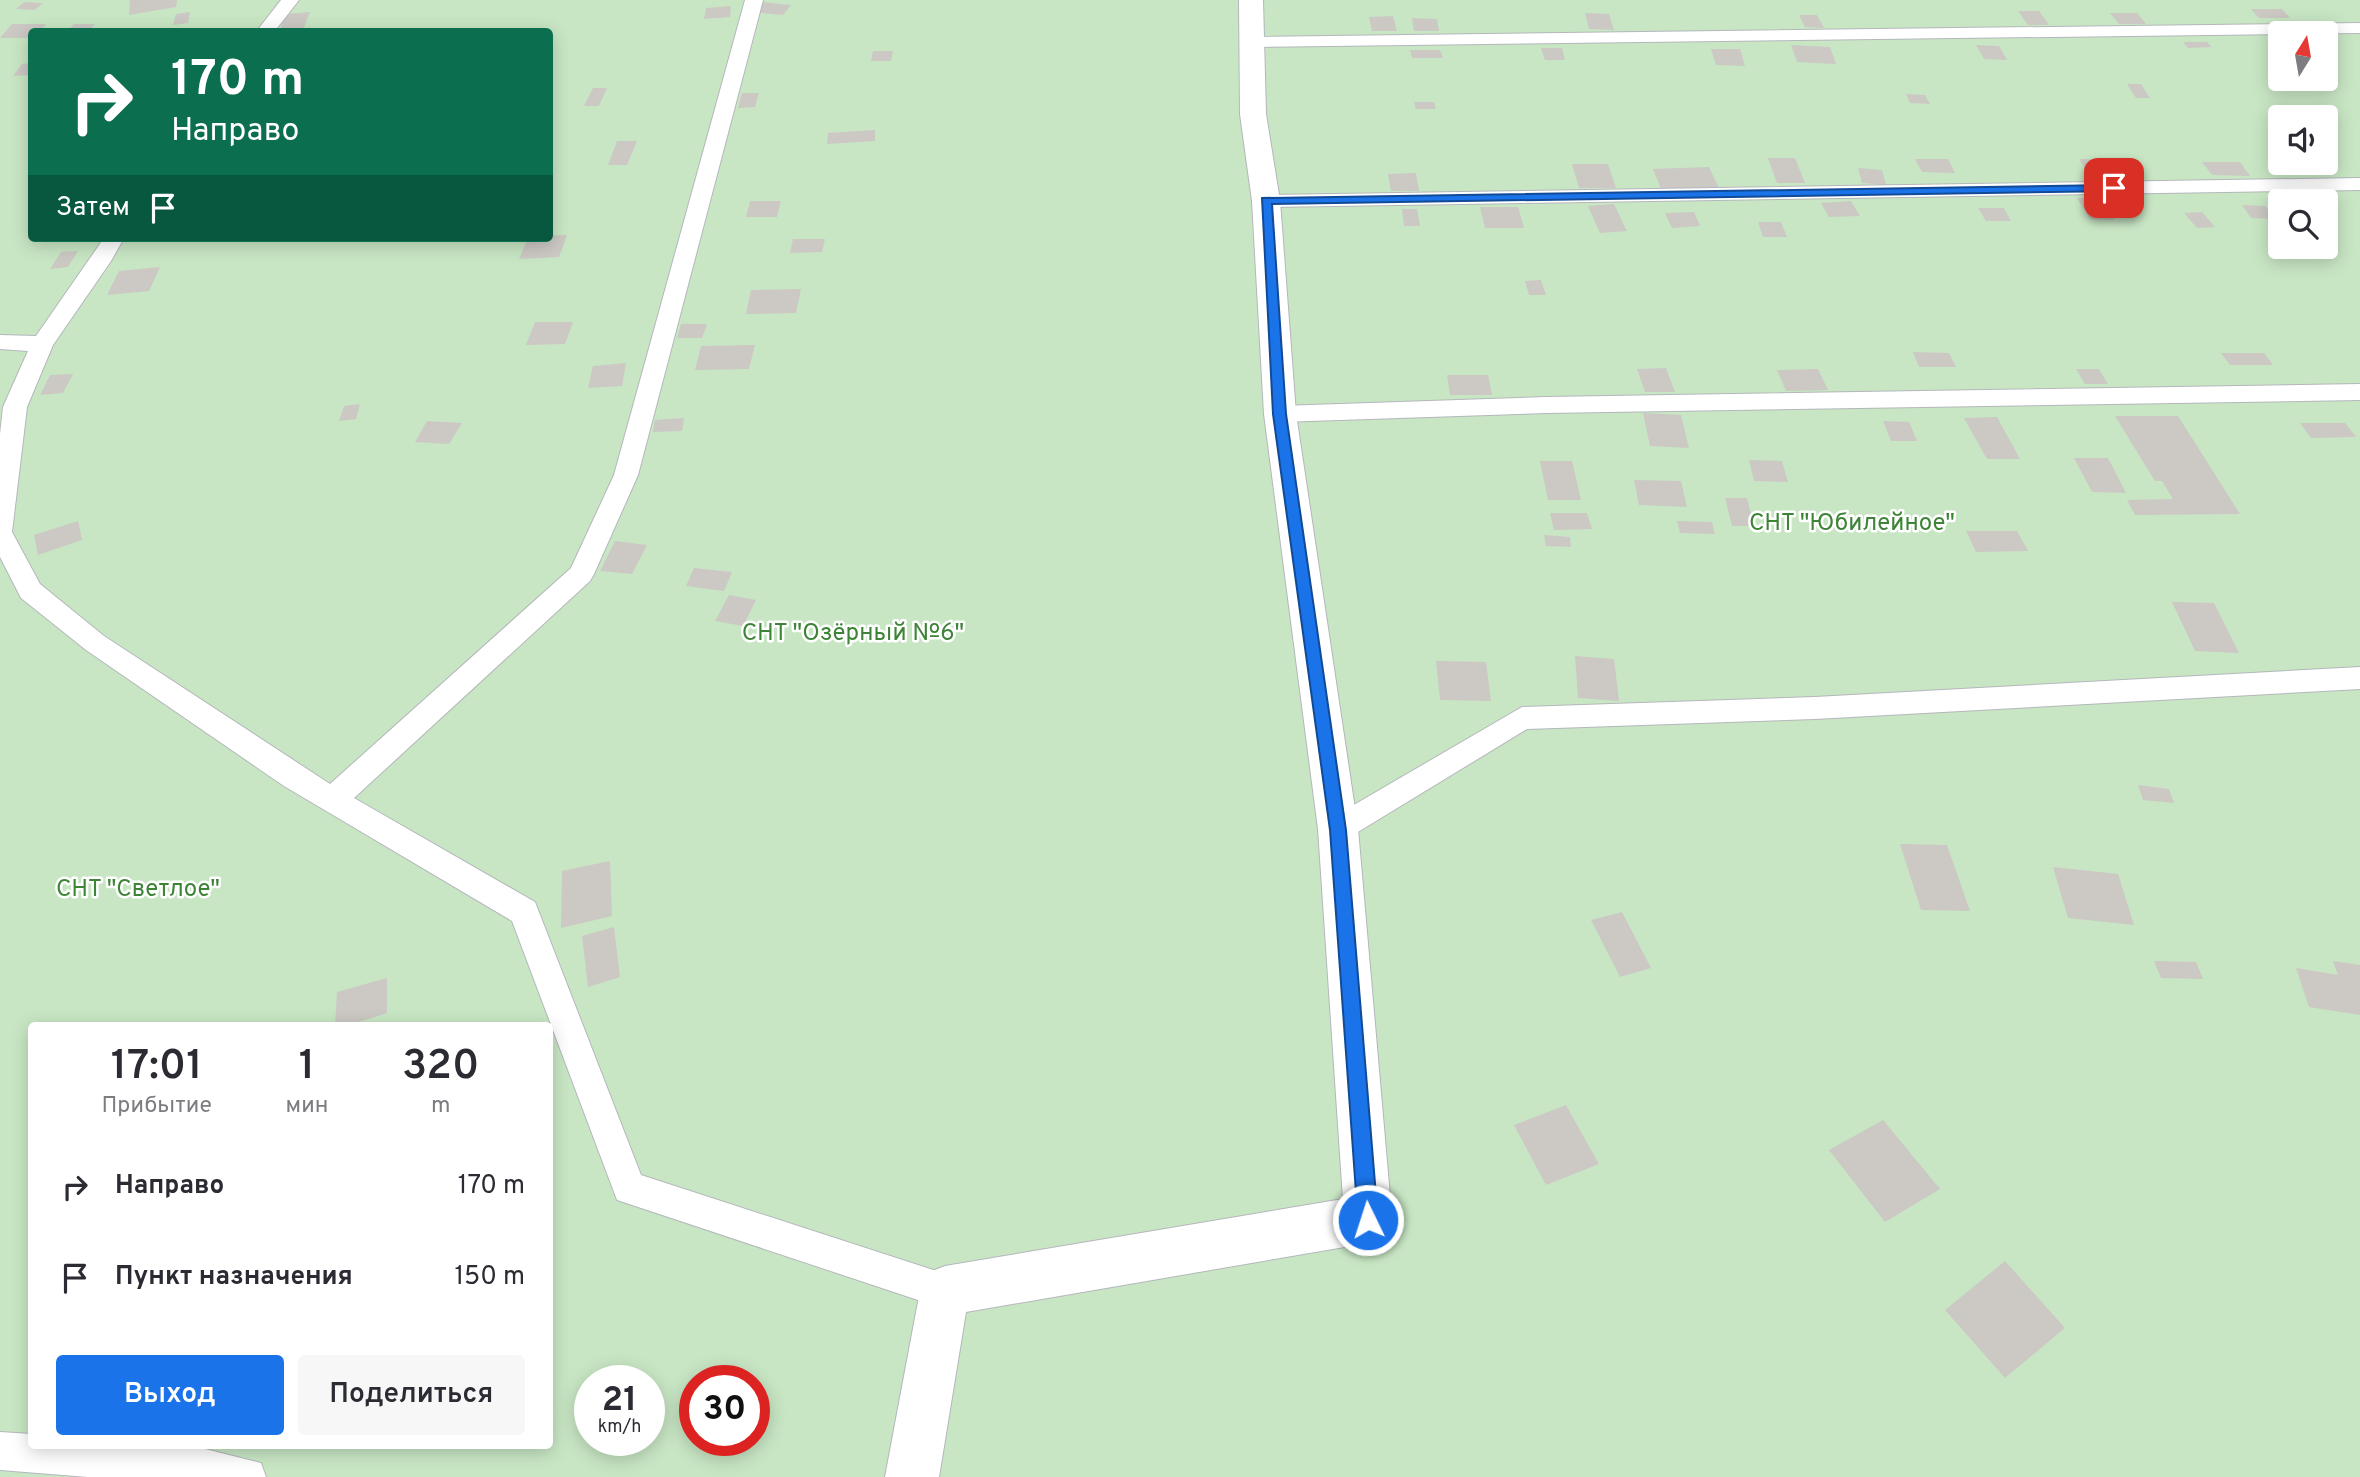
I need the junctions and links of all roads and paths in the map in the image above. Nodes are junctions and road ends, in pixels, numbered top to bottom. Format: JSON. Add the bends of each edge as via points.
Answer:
{"nodes":[{"id":1,"x":290,"y":0,"type":"edge"},
{"id":2,"x":754,"y":0,"type":"edge"},
{"id":3,"x":1251,"y":0,"type":"edge"},
{"id":4,"x":267,"y":28,"type":"edge"},
{"id":5,"x":2360,"y":28,"type":"edge"},
{"id":6,"x":1253,"y":42,"type":"junction"},
{"id":7,"x":2360,"y":184,"type":"edge"},
{"id":8,"x":1266,"y":201,"type":"junction"},
{"id":9,"x":112,"y":242,"type":"edge"},
{"id":10,"x":0,"y":342,"type":"edge"},
{"id":11,"x":43,"y":344,"type":"junction"},
{"id":12,"x":2360,"y":392,"type":"edge"},
{"id":13,"x":1280,"y":414,"type":"junction"},
{"id":14,"x":2360,"y":678,"type":"edge"},
{"id":15,"x":332,"y":800,"type":"junction"},
{"id":16,"x":1338,"y":830,"type":"junction"},
{"id":17,"x":945,"y":1291,"type":"junction"},
{"id":18,"x":0,"y":1451,"type":"edge"},
{"id":19,"x":247,"y":1477,"type":"edge"},
{"id":20,"x":912,"y":1477,"type":"edge"}],
"edges":[{"from":1,"to":4,"type":"lane"},
{"from":2,"to":15,"type":"lane","via":[[626,475],[581,574]]},
{"from":3,"to":6,"type":"street"},
{"from":5,"to":6,"type":"lane"},
{"from":6,"to":8,"type":"street","via":[[1253,114]]},
{"from":7,"to":8,"type":"lane"},
{"from":8,"to":13,"type":"street"},
{"from":9,"to":11,"type":"lane"},
{"from":10,"to":11,"type":"lane"},
{"from":11,"to":15,"type":"lane","via":[[15,407],[0,532],[30,592],[95,643]]},
{"from":12,"to":13,"type":"lane"},
{"from":13,"to":16,"type":"street"},
{"from":14,"to":16,"type":"lane","via":[[1815,708],[1522,718]]},
{"from":15,"to":17,"type":"lane","via":[[524,912],[629,1188]]},
{"from":16,"to":17,"type":"street","via":[[1368,1220]]},
{"from":17,"to":20,"type":"street"},
{"from":18,"to":19,"type":"lane","via":[[197,1466]]}]}
